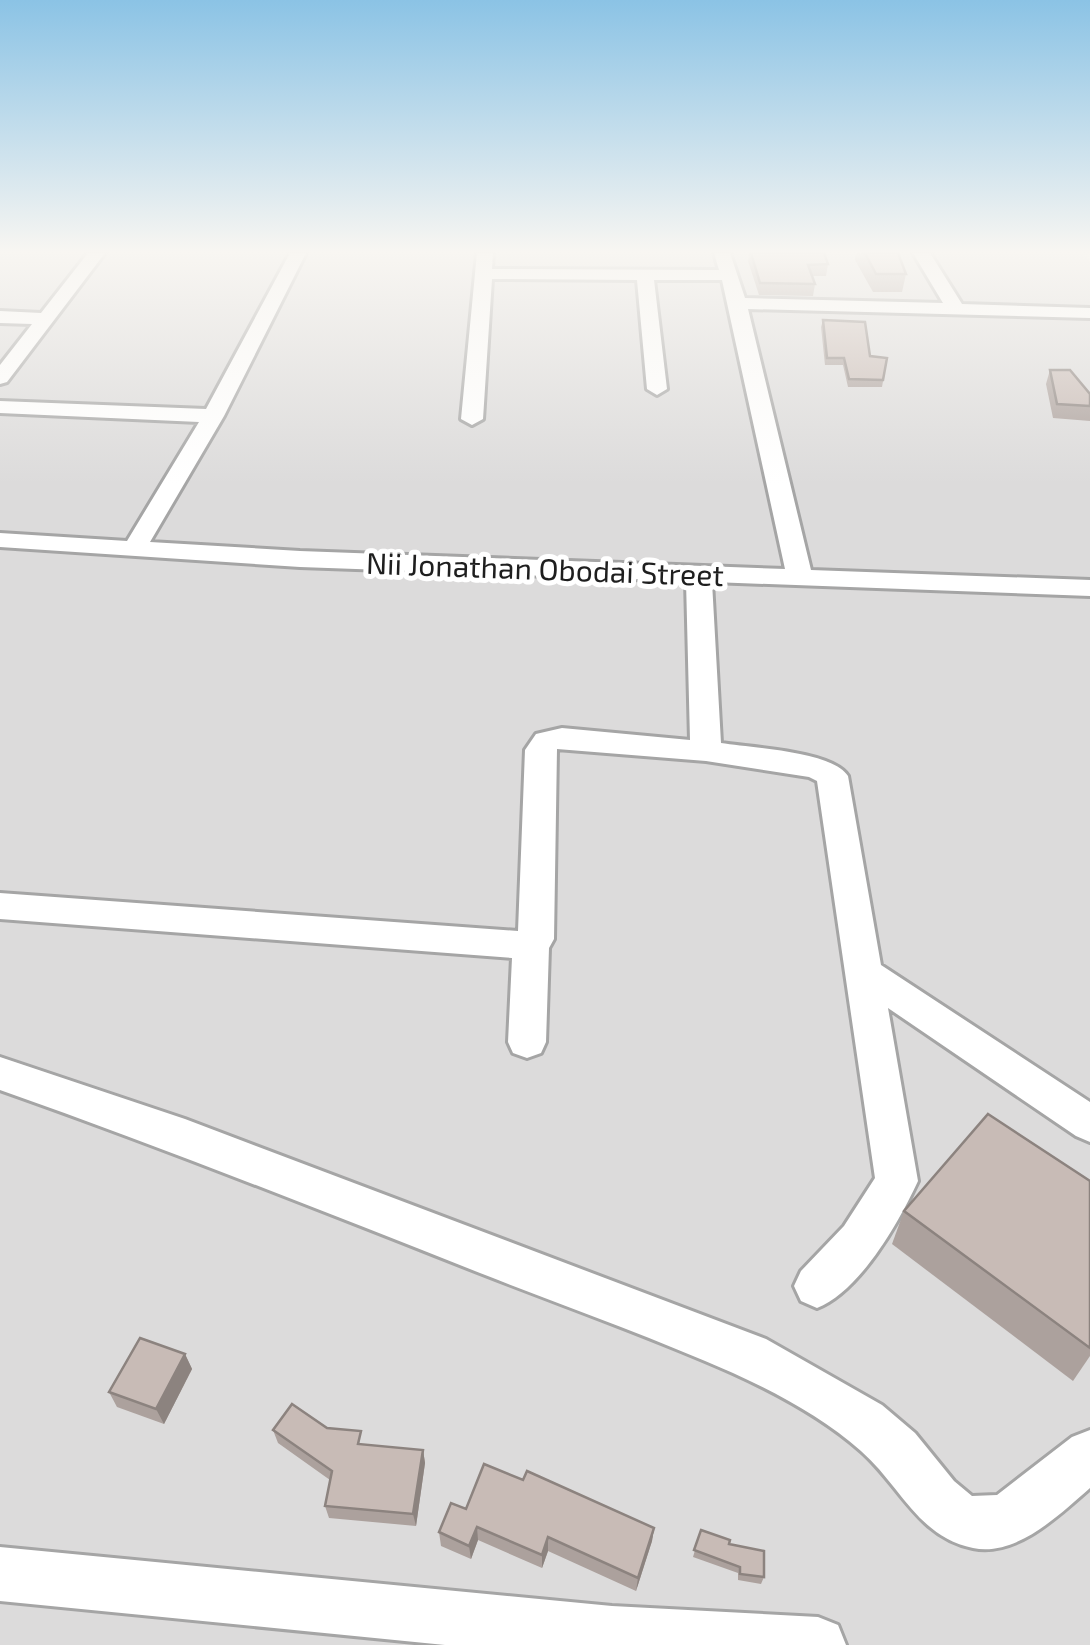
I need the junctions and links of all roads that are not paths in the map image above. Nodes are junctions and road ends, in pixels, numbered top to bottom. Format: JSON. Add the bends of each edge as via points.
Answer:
{"nodes":[{"id":1,"x":38,"y":330,"type":"edge"},
{"id":2,"x":258,"y":330,"type":"edge"},
{"id":3,"x":479,"y":330,"type":"edge"},
{"id":4,"x":651,"y":330,"type":"edge"},
{"id":5,"x":744,"y":330,"type":"edge"},
{"id":6,"x":0,"y":378,"type":"edge"},
{"id":7,"x":657,"y":389,"type":"dead end"},
{"id":8,"x":0,"y":408,"type":"edge"},
{"id":9,"x":213,"y":416,"type":"junction"},
{"id":10,"x":472,"y":419,"type":"dead end"},
{"id":11,"x":0,"y":540,"type":"edge"},
{"id":12,"x":134,"y":549,"type":"junction"},
{"id":13,"x":699,"y":574,"type":"junction"},
{"id":14,"x":800,"y":578,"type":"junction"},
{"id":15,"x":1090,"y":588,"type":"edge"},
{"id":16,"x":706,"y":751,"type":"junction"},
{"id":17,"x":0,"y":906,"type":"edge"},
{"id":18,"x":530,"y":945,"type":"junction"},
{"id":19,"x":862,"y":971,"type":"junction"},
{"id":20,"x":527,"y":1042,"type":"dead end"},
{"id":21,"x":0,"y":1073,"type":"edge"},
{"id":22,"x":1090,"y":1124,"type":"edge"},
{"id":23,"x":817,"y":1286,"type":"dead end"},
{"id":24,"x":1090,"y":1454,"type":"edge"},
{"id":25,"x":0,"y":1574,"type":"edge"},
{"id":26,"x":612,"y":1639,"type":"edge"},
{"id":27,"x":818,"y":1645,"type":"edge"}],
"edges":[{"from":1,"to":6,"type":"street"},
{"from":2,"to":9,"type":"street"},
{"from":3,"to":10,"type":"street"},
{"from":4,"to":7,"type":"street"},
{"from":5,"to":14,"type":"street"},
{"from":8,"to":9,"type":"street"},
{"from":9,"to":12,"type":"street"},
{"from":11,"to":12,"type":"street","name":"Nii Jonathan Obodai Street"},
{"from":12,"to":13,"type":"street","name":"Nii Jonathan Obodai Street"},
{"from":13,"to":14,"type":"street","name":"Nii Jonathan Obodai Street"},
{"from":13,"to":16,"type":"street"},
{"from":14,"to":15,"type":"street","name":"Nii Jonathan Obodai Street"},
{"from":16,"to":18,"type":"street","via":[[547,741],[540,750],[536,938]]},
{"from":16,"to":19,"type":"street","via":[[818,768],[832,776]]},
{"from":17,"to":18,"type":"street"},
{"from":18,"to":20,"type":"street"},
{"from":19,"to":22,"type":"street"},
{"from":19,"to":23,"type":"street","via":[[897,1180],[860,1240]]},
{"from":21,"to":24,"type":"street","via":[[750,1356],[838,1406],[896,1449],[944,1509],[964,1519],[988,1523],[1013,1516]]},
{"from":25,"to":26,"type":"street"},
{"from":26,"to":27,"type":"street"}]}
